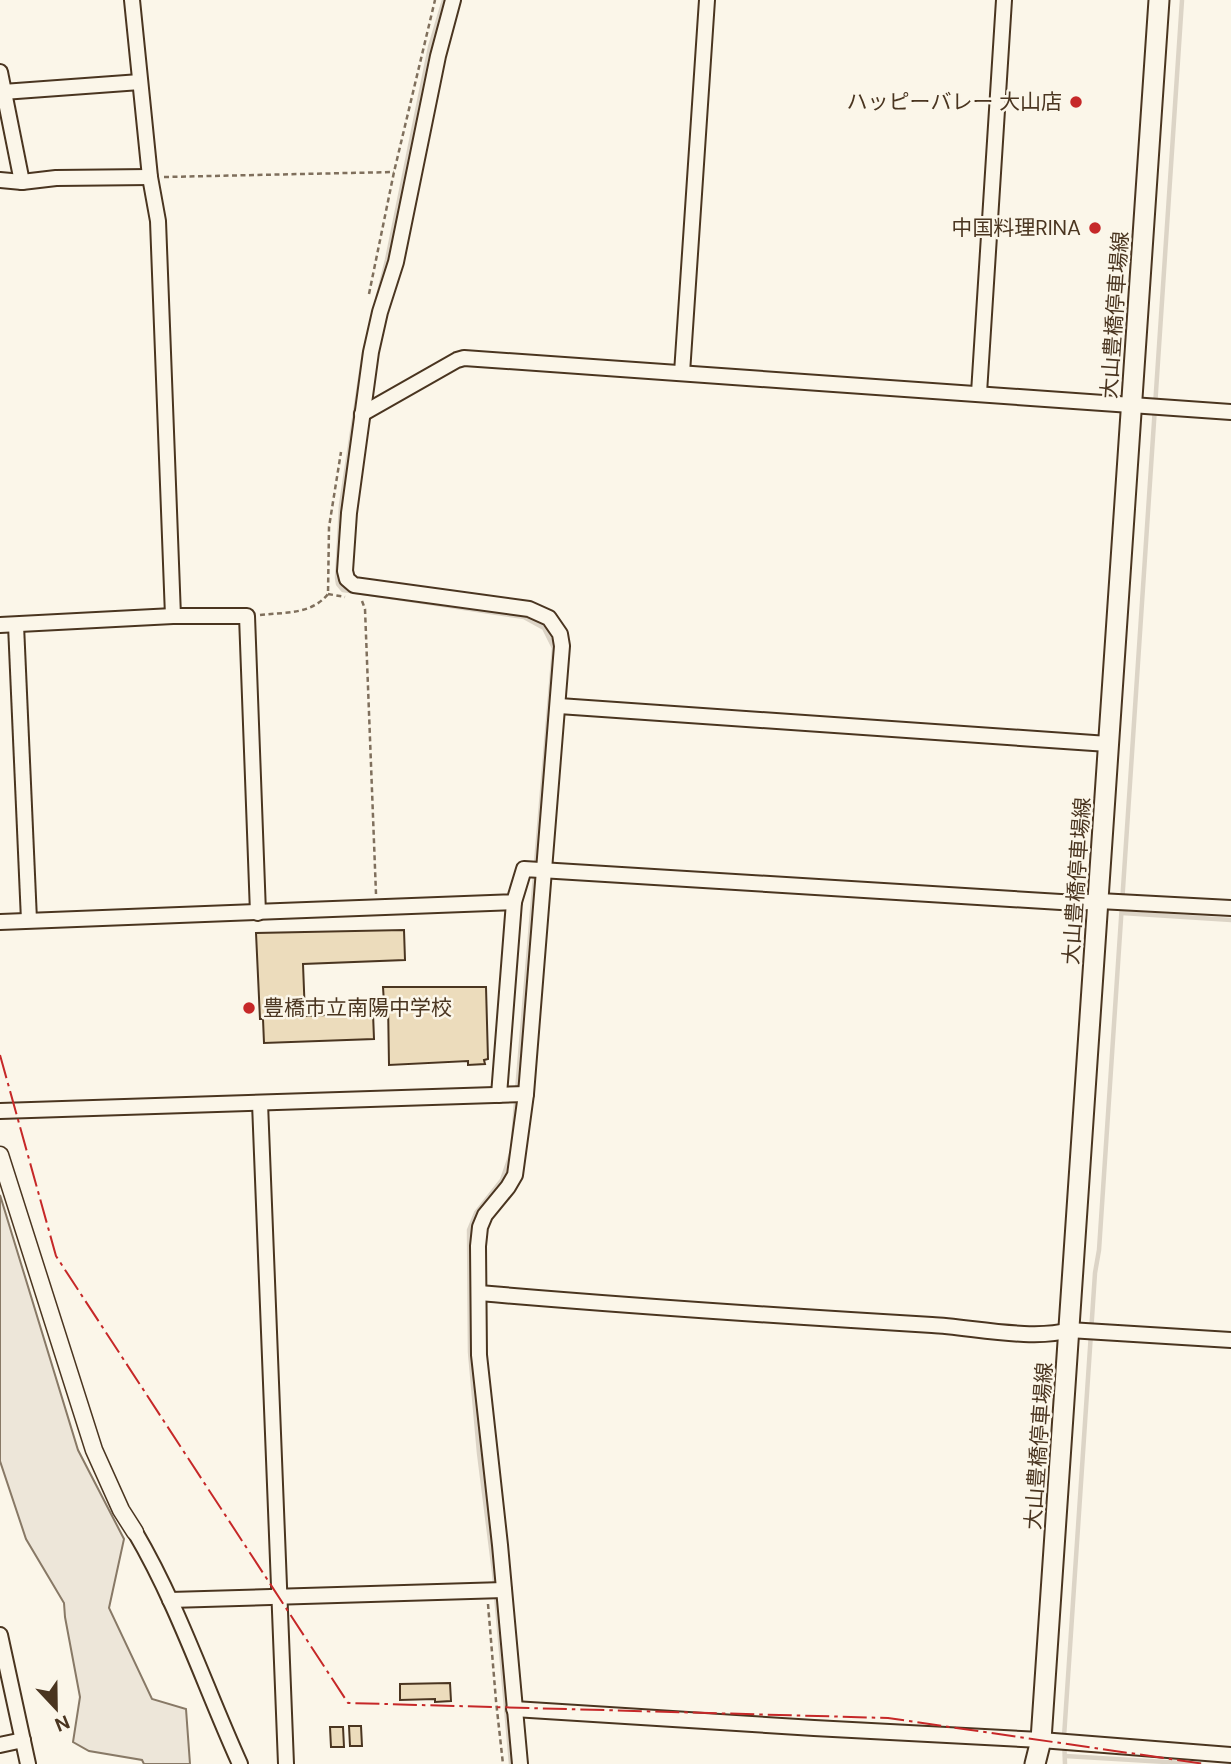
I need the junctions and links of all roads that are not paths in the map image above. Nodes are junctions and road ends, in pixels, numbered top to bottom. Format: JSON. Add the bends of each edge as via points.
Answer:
{"nodes":[{"id":1,"x":132,"y":0,"type":"edge"},
{"id":2,"x":453,"y":0,"type":"edge"},
{"id":3,"x":707,"y":0,"type":"edge"},
{"id":4,"x":1004,"y":0,"type":"edge"},
{"id":5,"x":1159,"y":0,"type":"edge"},
{"id":6,"x":0,"y":72,"type":"edge"},
{"id":7,"x":140,"y":82,"type":"junction"},
{"id":8,"x":3,"y":92,"type":"junction"},
{"id":9,"x":150,"y":177,"type":"junction"},
{"id":10,"x":0,"y":180,"type":"edge"},
{"id":11,"x":22,"y":182,"type":"junction"},
{"id":12,"x":682,"y":373,"type":"junction"},
{"id":13,"x":979,"y":393,"type":"junction"},
{"id":14,"x":1132,"y":405,"type":"junction"},
{"id":15,"x":1231,"y":412,"type":"edge"},
{"id":16,"x":362,"y":414,"type":"junction"},
{"id":17,"x":173,"y":617,"type":"junction"},
{"id":18,"x":0,"y":625,"type":"edge"},
{"id":19,"x":16,"y":625,"type":"junction"},
{"id":20,"x":559,"y":706,"type":"junction"},
{"id":21,"x":1108,"y":744,"type":"junction"},
{"id":22,"x":545,"y":871,"type":"junction"},
{"id":23,"x":514,"y":902,"type":"junction"},
{"id":24,"x":1106,"y":902,"type":"junction"},
{"id":25,"x":1231,"y":908,"type":"edge"},
{"id":26,"x":258,"y":913,"type":"junction"},
{"id":27,"x":29,"y":920,"type":"junction"},
{"id":28,"x":0,"y":922,"type":"edge"},
{"id":29,"x":526,"y":1094,"type":"junction"},
{"id":30,"x":504,"y":1095,"type":"junction"},
{"id":31,"x":260,"y":1103,"type":"junction"},
{"id":32,"x":0,"y":1111,"type":"edge"},
{"id":33,"x":0,"y":1155,"type":"edge"},
{"id":34,"x":479,"y":1293,"type":"junction"},
{"id":35,"x":1086,"y":1331,"type":"junction"},
{"id":36,"x":1231,"y":1340,"type":"edge"},
{"id":37,"x":135,"y":1532,"type":"joint"},
{"id":38,"x":494,"y":1590,"type":"junction"},
{"id":39,"x":279,"y":1598,"type":"junction"},
{"id":40,"x":170,"y":1600,"type":"junction"},
{"id":41,"x":0,"y":1635,"type":"edge"},
{"id":42,"x":514,"y":1709,"type":"junction"},
{"id":43,"x":23,"y":1740,"type":"junction"},
{"id":44,"x":1049,"y":1741,"type":"junction"},
{"id":45,"x":0,"y":1745,"type":"edge"},
{"id":46,"x":1231,"y":1755,"type":"edge"},
{"id":47,"x":27,"y":1764,"type":"edge"},
{"id":48,"x":240,"y":1764,"type":"edge"},
{"id":49,"x":286,"y":1764,"type":"edge"},
{"id":50,"x":520,"y":1764,"type":"edge"},
{"id":51,"x":1035,"y":1764,"type":"edge"}],
"edges":[{"from":1,"to":7,"type":"street"},
{"from":2,"to":16,"type":"street","via":[[396,262],[371,352]]},
{"from":3,"to":12,"type":"street"},
{"from":4,"to":13,"type":"street"},
{"from":5,"to":14,"type":"main road","name":"大山豊橋停車場線"},
{"from":6,"to":8,"type":"street"},
{"from":7,"to":8,"type":"street"},
{"from":7,"to":9,"type":"street"},
{"from":8,"to":11,"type":"street"},
{"from":9,"to":11,"type":"street"},
{"from":9,"to":17,"type":"street","via":[[158,221]]},
{"from":10,"to":11,"type":"street"},
{"from":12,"to":13,"type":"street"},
{"from":12,"to":16,"type":"street","via":[[464,358]]},
{"from":13,"to":14,"type":"street"},
{"from":14,"to":15,"type":"street"},
{"from":14,"to":21,"type":"main road","name":"大山豊橋停車場線"},
{"from":16,"to":20,"type":"street","via":[[349,513],[347,579],[354,585],[539,612],[560,634]]},
{"from":17,"to":19,"type":"street"},
{"from":17,"to":26,"type":"street","via":[[247,616]]},
{"from":18,"to":19,"type":"street"},
{"from":19,"to":27,"type":"street"},
{"from":20,"to":21,"type":"street"},
{"from":20,"to":22,"type":"street"},
{"from":21,"to":24,"type":"main road","name":"大山豊橋停車場線"},
{"from":22,"to":23,"type":"street","via":[[524,869]]},
{"from":22,"to":24,"type":"street"},
{"from":22,"to":29,"type":"street"},
{"from":23,"to":26,"type":"street"},
{"from":23,"to":30,"type":"street"},
{"from":24,"to":25,"type":"street"},
{"from":24,"to":35,"type":"main road","name":"大山豊橋停車場線"},
{"from":26,"to":27,"type":"street"},
{"from":27,"to":28,"type":"street"},
{"from":29,"to":30,"type":"street"},
{"from":29,"to":34,"type":"street","via":[[514,1175],[480,1227]]},
{"from":30,"to":31,"type":"street"},
{"from":31,"to":32,"type":"street"},
{"from":31,"to":39,"type":"street"},
{"from":33,"to":37,"type":"street","via":[[94,1450]]},
{"from":34,"to":35,"type":"street","via":[[1052,1335]]},
{"from":34,"to":38,"type":"street"},
{"from":35,"to":36,"type":"street"},
{"from":35,"to":44,"type":"main road","name":"大山豊橋停車場線"},
{"from":37,"to":40,"type":"street"},
{"from":38,"to":39,"type":"street"},
{"from":38,"to":42,"type":"street"},
{"from":39,"to":40,"type":"street"},
{"from":39,"to":49,"type":"street"},
{"from":40,"to":48,"type":"street"},
{"from":41,"to":43,"type":"street"},
{"from":42,"to":44,"type":"street"},
{"from":42,"to":50,"type":"street"},
{"from":43,"to":45,"type":"street"},
{"from":43,"to":47,"type":"street"},
{"from":44,"to":46,"type":"street"},
{"from":44,"to":51,"type":"main road","name":"大山豊橋停車場線"}]}
